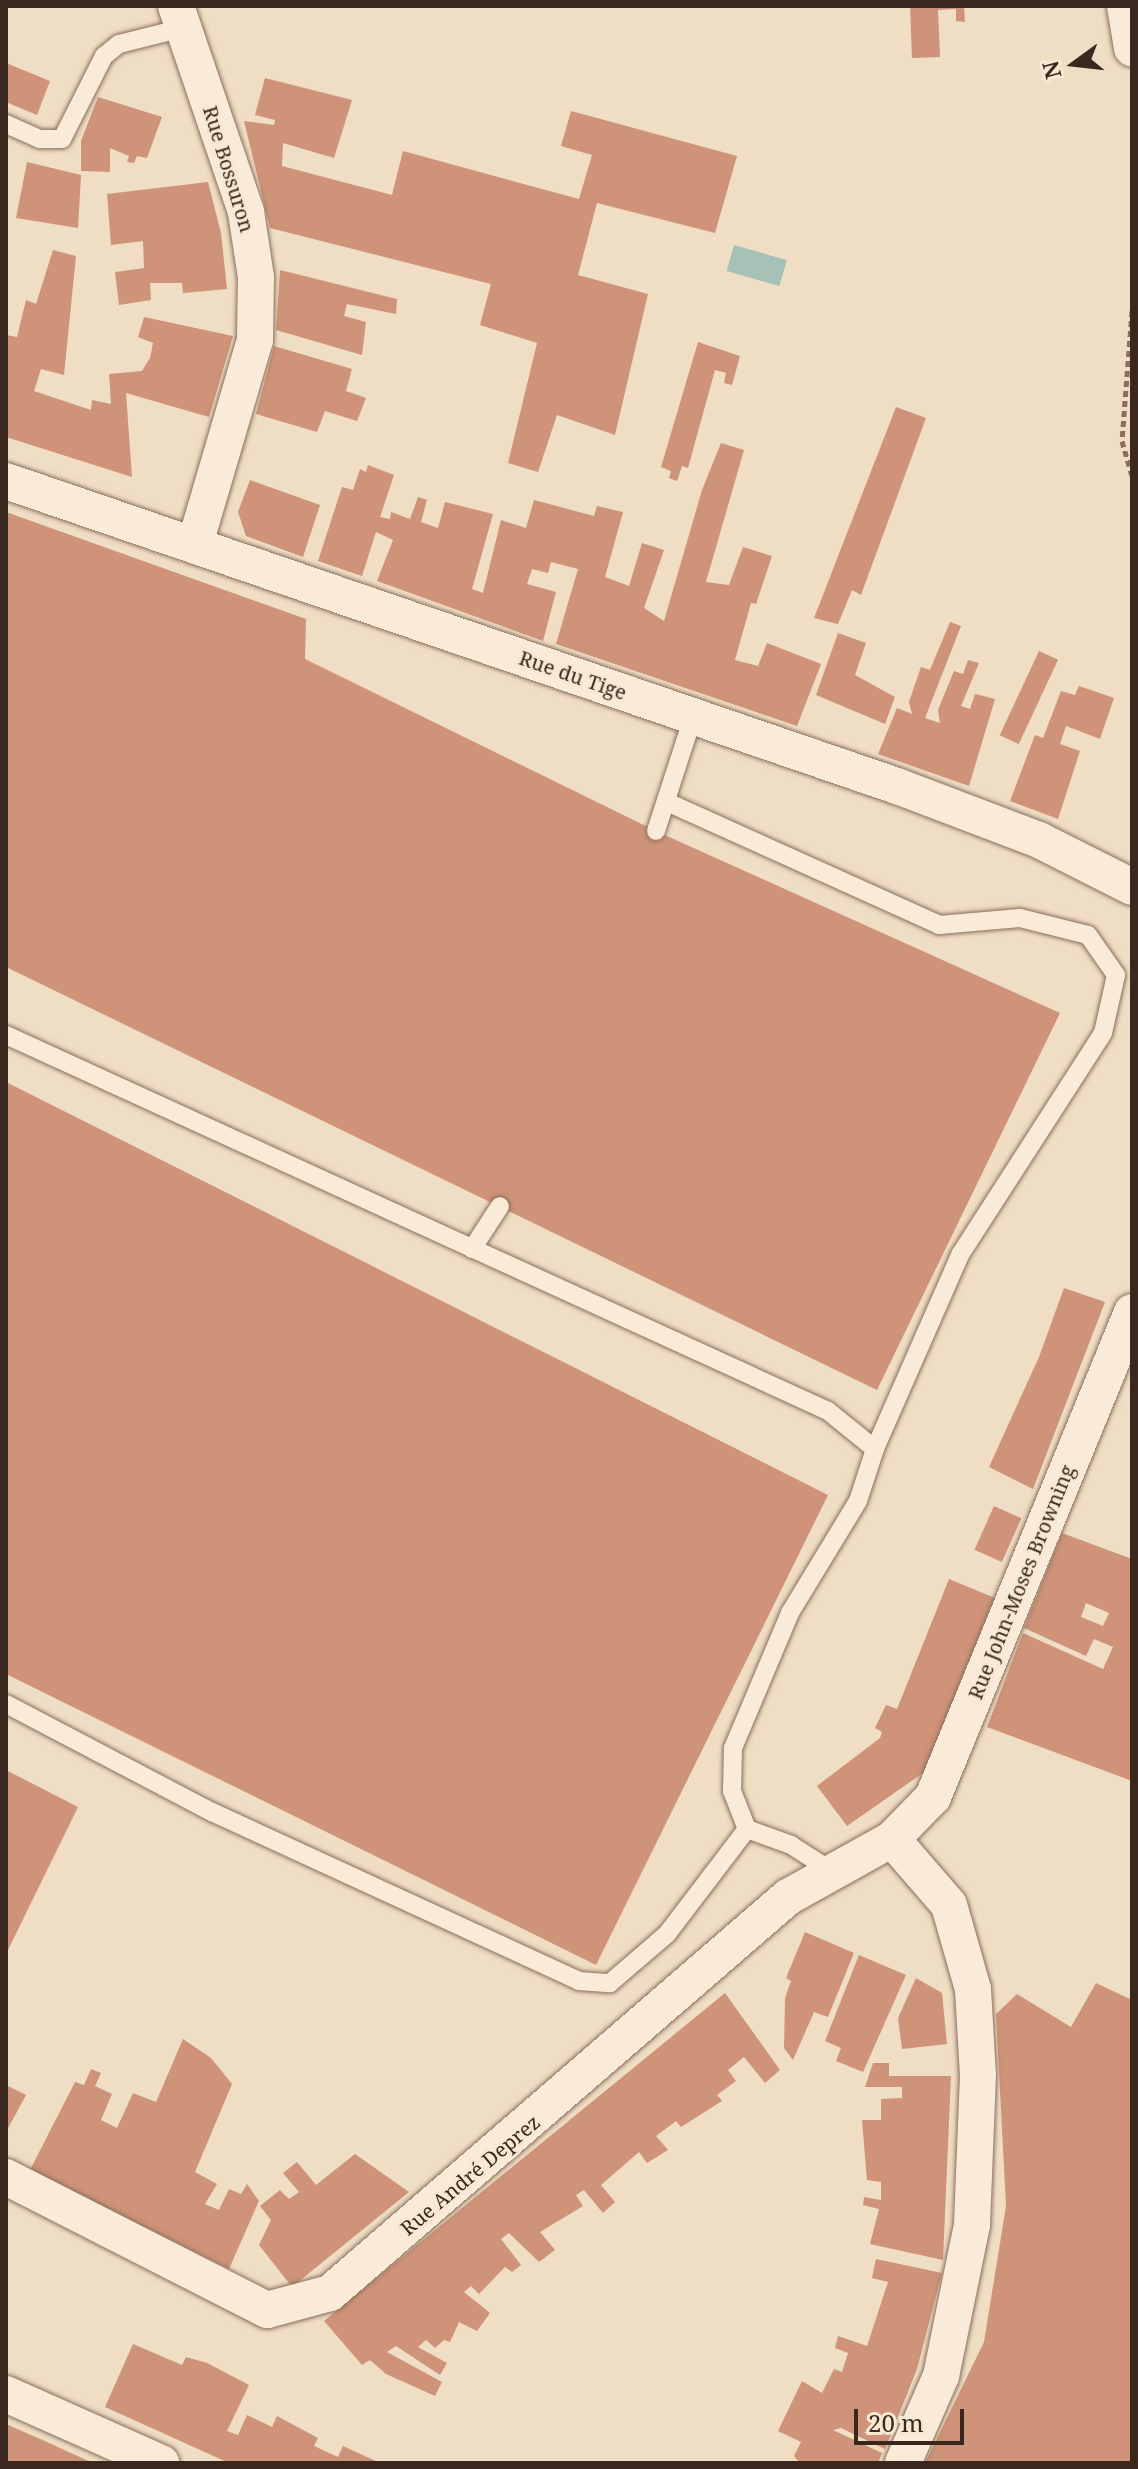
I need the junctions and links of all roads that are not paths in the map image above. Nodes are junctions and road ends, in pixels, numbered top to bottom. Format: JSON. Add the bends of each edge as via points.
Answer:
{"nodes":[{"id":1,"x":1125,"y":6,"type":"edge"},
{"id":2,"x":179,"y":17,"type":"edge"},
{"id":3,"x":1132,"y":48,"type":"edge"},
{"id":4,"x":6,"y":124,"type":"edge"},
{"id":5,"x":6,"y":481,"type":"edge"},
{"id":6,"x":195,"y":544,"type":"junction"},
{"id":7,"x":693,"y":717,"type":"junction"},
{"id":8,"x":667,"y":802,"type":"junction"},
{"id":9,"x":656,"y":831,"type":"dead end"},
{"id":10,"x":1132,"y":887,"type":"edge"},
{"id":11,"x":6,"y":1035,"type":"edge"},
{"id":12,"x":500,"y":1206,"type":"dead end"},
{"id":13,"x":472,"y":1249,"type":"junction"},
{"id":14,"x":1132,"y":1312,"type":"edge"},
{"id":15,"x":875,"y":1449,"type":"junction"},
{"id":16,"x":6,"y":1704,"type":"edge"},
{"id":17,"x":747,"y":1829,"type":"junction"},
{"id":18,"x":892,"y":1839,"type":"junction"},
{"id":19,"x":833,"y":1872,"type":"junction"},
{"id":20,"x":6,"y":2177,"type":"edge"},
{"id":21,"x":6,"y":2394,"type":"edge"},
{"id":22,"x":161,"y":2463,"type":"edge"},
{"id":23,"x":903,"y":2463,"type":"edge"}],
"edges":[{"from":1,"to":3,"type":"street"},
{"from":2,"to":4,"type":"lane","name":"Rue Bossuron","via":[[104,56],[62,139],[39,139]]},
{"from":2,"to":6,"type":"street","name":"Rue Bossuron","via":[[246,212],[256,277],[255,340]]},
{"from":5,"to":6,"type":"street","name":"Rue du Tige"},
{"from":6,"to":7,"type":"street","name":"Rue du Tige"},
{"from":7,"to":8,"type":"lane"},
{"from":7,"to":10,"type":"street","name":"Rue du Tige","via":[[1039,840]]},
{"from":8,"to":9,"type":"lane"},
{"from":8,"to":15,"type":"lane","via":[[939,925],[1020,918],[1088,935],[1116,975],[1103,1033],[960,1255]]},
{"from":11,"to":13,"type":"lane"},
{"from":12,"to":13,"type":"lane"},
{"from":13,"to":15,"type":"lane","via":[[828,1411]]},
{"from":14,"to":18,"type":"street","name":"Rue John-Moses Browning","via":[[933,1797]]},
{"from":15,"to":17,"type":"lane","via":[[858,1501],[790,1613],[733,1748],[732,1791]]},
{"from":16,"to":17,"type":"lane","via":[[212,1812],[579,1981],[610,1983],[667,1934]]},
{"from":17,"to":19,"type":"lane","via":[[791,1845]]},
{"from":18,"to":19,"type":"street","name":"Rue André Deprez"},
{"from":18,"to":23,"type":"street","via":[[949,1905],[973,1989],[978,2075],[972,2225],[941,2376]]},
{"from":19,"to":20,"type":"street","name":"Rue André Deprez","via":[[788,1897],[330,2293],[267,2310]]},
{"from":21,"to":22,"type":"street"}]}
